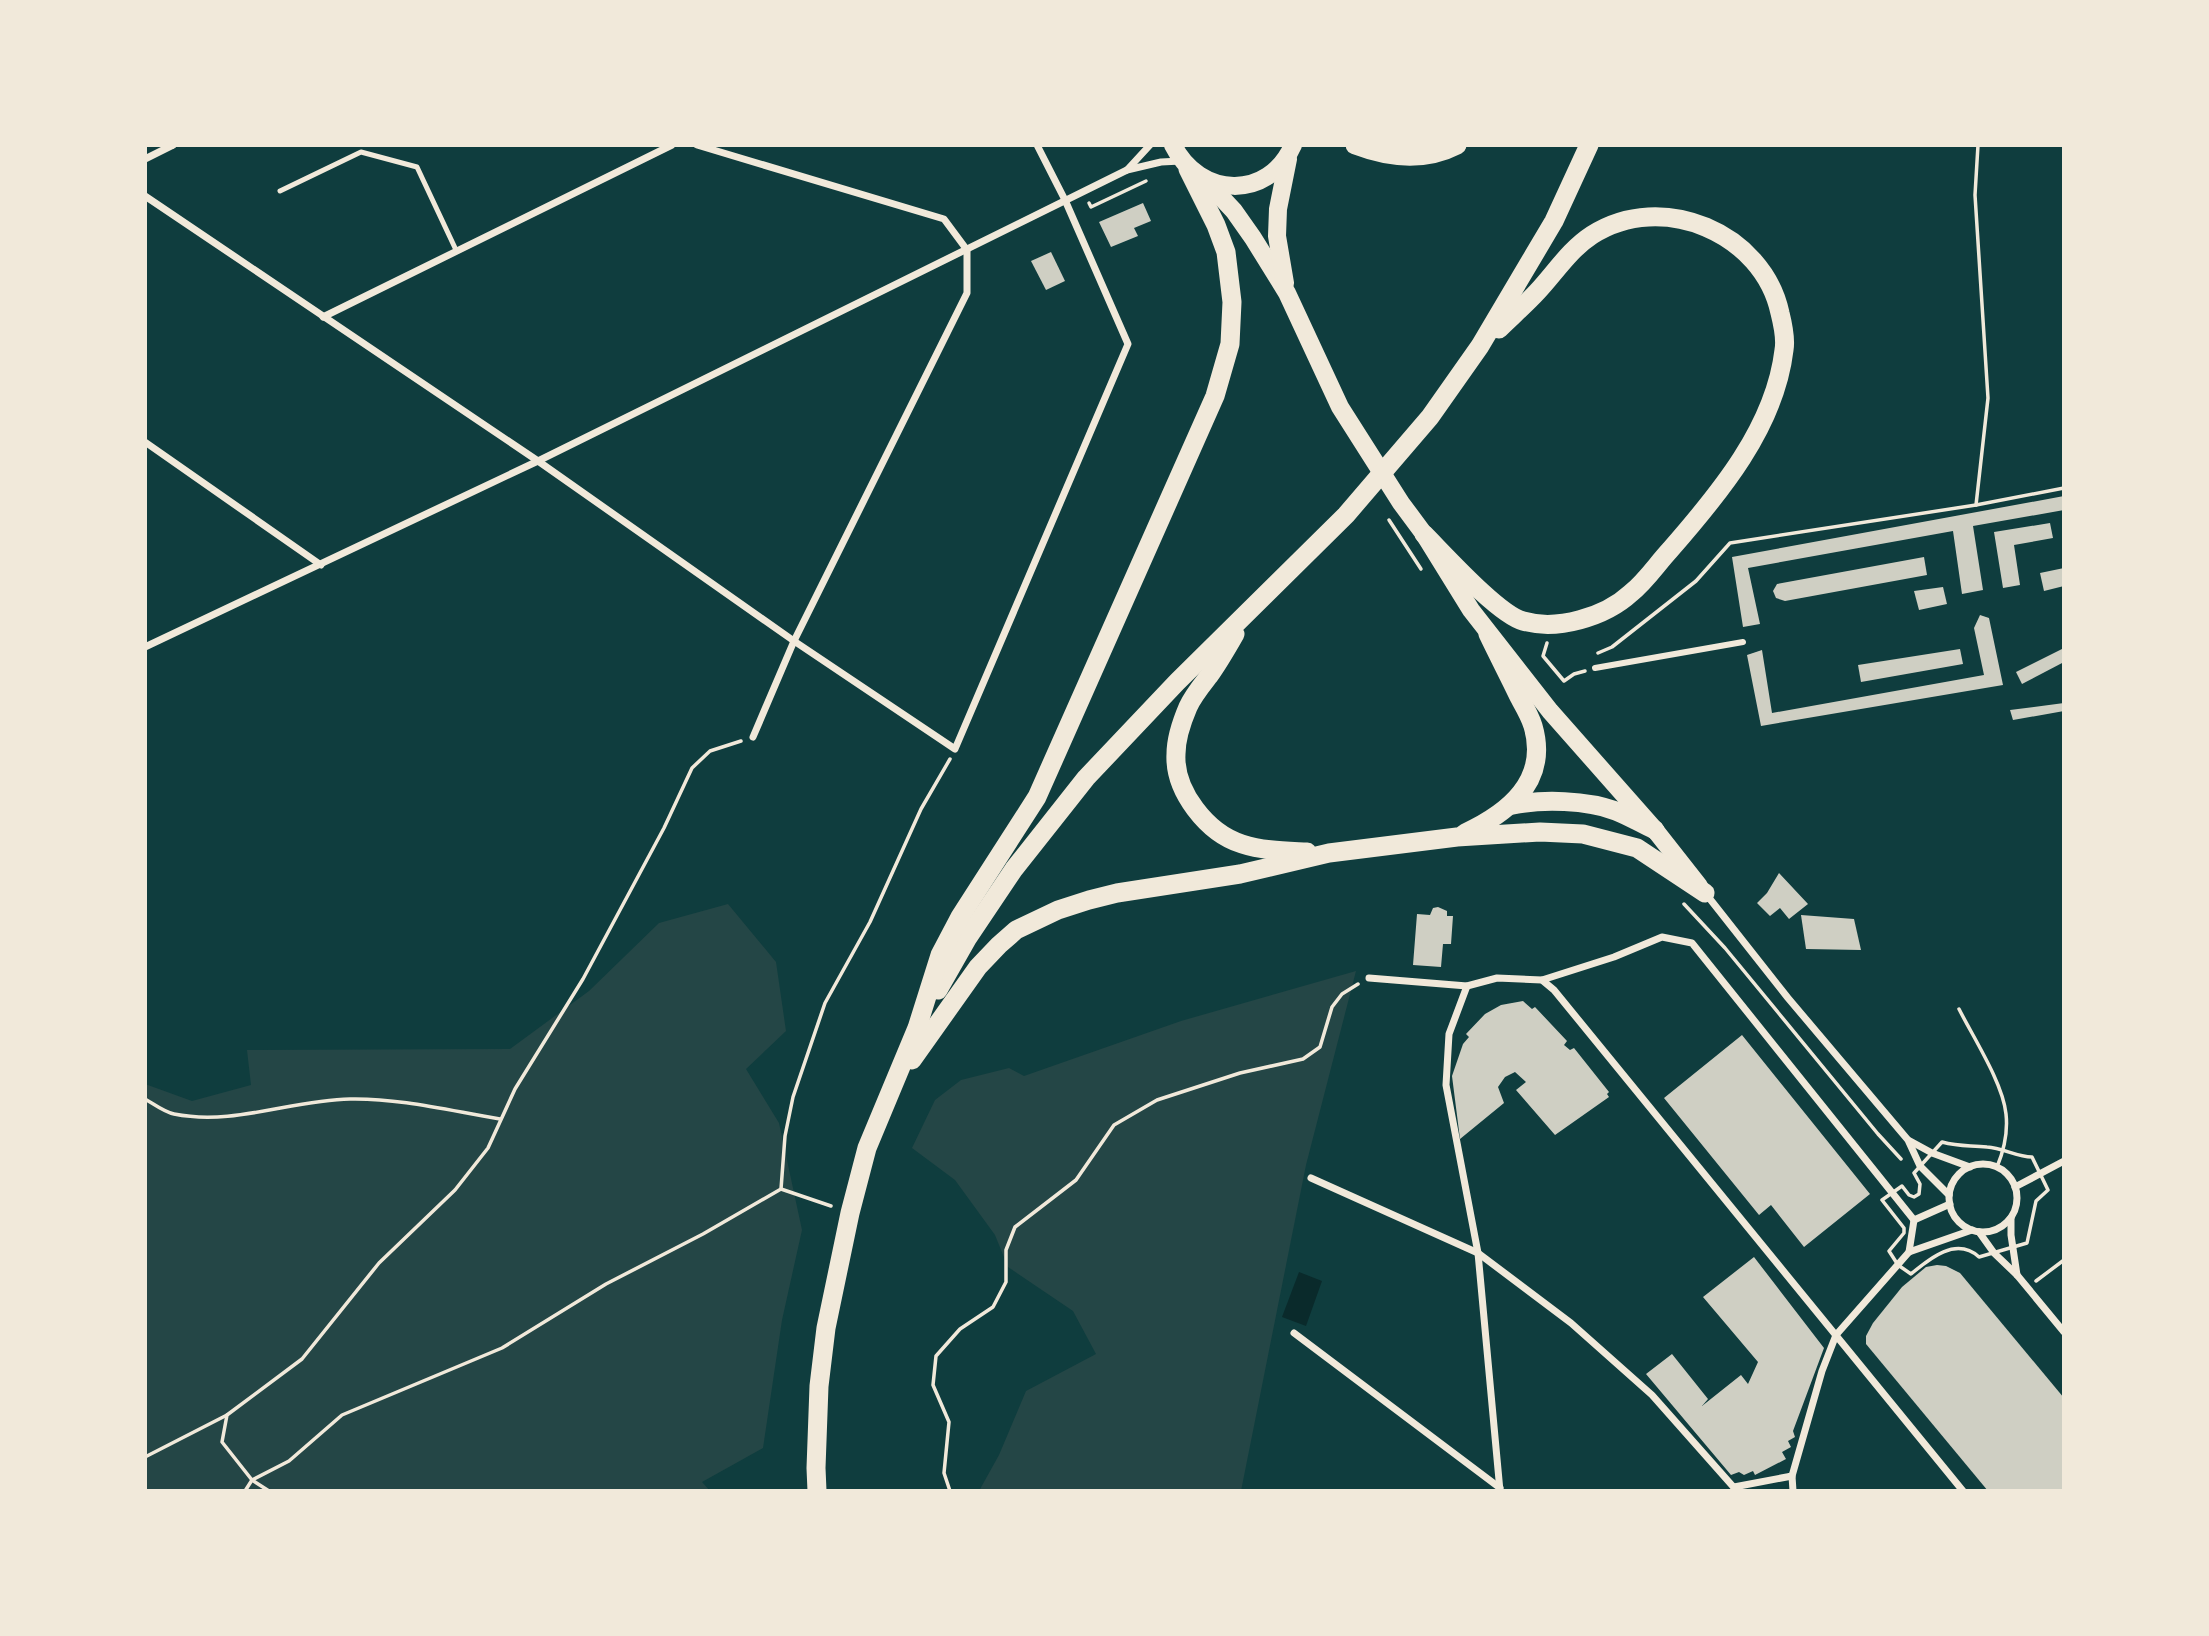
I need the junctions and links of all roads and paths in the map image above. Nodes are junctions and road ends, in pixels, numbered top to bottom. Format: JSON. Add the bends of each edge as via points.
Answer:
{"nodes":[{"id":1,"x":173,"y":145,"type":"edge"},
{"id":2,"x":672,"y":145,"type":"edge"},
{"id":3,"x":697,"y":145,"type":"edge"},
{"id":4,"x":1037,"y":145,"type":"edge"},
{"id":5,"x":1150,"y":145,"type":"edge"},
{"id":6,"x":1172,"y":145,"type":"edge"},
{"id":7,"x":1355,"y":145,"type":"edge"},
{"id":8,"x":1457,"y":145,"type":"edge"},
{"id":9,"x":1589,"y":145,"type":"edge"},
{"id":10,"x":1978,"y":145,"type":"edge"},
{"id":11,"x":1290,"y":150,"type":"edge"},
{"id":12,"x":145,"y":159,"type":"edge"},
{"id":13,"x":1185,"y":165,"type":"junction"},
{"id":14,"x":1127,"y":170,"type":"junction"},
{"id":15,"x":1148,"y":180,"type":"dead end"},
{"id":16,"x":1206,"y":181,"type":"junction"},
{"id":17,"x":280,"y":191,"type":"dead end"},
{"id":18,"x":1083,"y":192,"type":"junction"},
{"id":19,"x":145,"y":196,"type":"edge"},
{"id":20,"x":1065,"y":200,"type":"junction"},
{"id":21,"x":456,"y":250,"type":"junction"},
{"id":22,"x":967,"y":250,"type":"junction"},
{"id":23,"x":1287,"y":293,"type":"junction"},
{"id":24,"x":323,"y":317,"type":"junction"},
{"id":25,"x":1480,"y":346,"type":"junction"},
{"id":26,"x":145,"y":442,"type":"edge"},
{"id":27,"x":538,"y":461,"type":"junction"},
{"id":28,"x":2064,"y":488,"type":"edge"},
{"id":29,"x":1976,"y":505,"type":"junction"},
{"id":30,"x":1424,"y":534,"type":"junction"},
{"id":31,"x":321,"y":565,"type":"junction"},
{"id":32,"x":1249,"y":611,"type":"junction"},
{"id":33,"x":1547,"y":625,"type":"junction"},
{"id":34,"x":1488,"y":634,"type":"junction"},
{"id":35,"x":794,"y":641,"type":"junction"},
{"id":36,"x":1743,"y":642,"type":"dead end"},
{"id":37,"x":145,"y":647,"type":"edge"},
{"id":38,"x":1589,"y":657,"type":"dead end"},
{"id":39,"x":1581,"y":666,"type":"dead end"},
{"id":40,"x":1595,"y":668,"type":"joint"},
{"id":41,"x":1574,"y":674,"type":"junction"},
{"id":42,"x":753,"y":737,"type":"joint"},
{"id":43,"x":955,"y":749,"type":"junction"},
{"id":44,"x":1513,"y":805,"type":"junction"},
{"id":45,"x":1656,"y":830,"type":"junction"},
{"id":46,"x":1457,"y":837,"type":"junction"},
{"id":47,"x":1329,"y":853,"type":"junction"},
{"id":48,"x":1705,"y":893,"type":"junction"},
{"id":49,"x":1368,"y":978,"type":"joint"},
{"id":50,"x":1542,"y":980,"type":"junction"},
{"id":51,"x":1467,"y":986,"type":"junction"},
{"id":52,"x":1959,"y":1009,"type":"dead end"},
{"id":53,"x":917,"y":1028,"type":"junction"},
{"id":54,"x":894,"y":1083,"type":"junction"},
{"id":55,"x":145,"y":1099,"type":"edge"},
{"id":56,"x":501,"y":1119,"type":"junction"},
{"id":57,"x":1908,"y":1140,"type":"junction"},
{"id":58,"x":2064,"y":1161,"type":"edge"},
{"id":59,"x":1970,"y":1167,"type":"junction"},
{"id":60,"x":1997,"y":1167,"type":"junction"},
{"id":61,"x":1311,"y":1178,"type":"dead end"},
{"id":62,"x":2015,"y":1187,"type":"junction"},
{"id":63,"x":780,"y":1189,"type":"junction"},
{"id":64,"x":1949,"y":1195,"type":"junction"},
{"id":65,"x":1950,"y":1204,"type":"junction"},
{"id":66,"x":850,"y":1213,"type":"junction"},
{"id":67,"x":2011,"y":1218,"type":"junction"},
{"id":68,"x":1914,"y":1220,"type":"junction"},
{"id":69,"x":1975,"y":1231,"type":"junction"},
{"id":70,"x":1909,"y":1252,"type":"junction"},
{"id":71,"x":1478,"y":1253,"type":"junction"},
{"id":72,"x":2064,"y":1260,"type":"edge"},
{"id":73,"x":2017,"y":1275,"type":"junction"},
{"id":74,"x":2031,"y":1284,"type":"dead end"},
{"id":75,"x":2064,"y":1332,"type":"edge"},
{"id":76,"x":1294,"y":1333,"type":"dead end"},
{"id":77,"x":1836,"y":1335,"type":"junction"},
{"id":78,"x":227,"y":1415,"type":"junction"},
{"id":79,"x":145,"y":1457,"type":"edge"},
{"id":80,"x":1792,"y":1476,"type":"junction"},
{"id":81,"x":252,"y":1480,"type":"junction"},
{"id":82,"x":1736,"y":1489,"type":"edge"},
{"id":83,"x":1500,"y":1490,"type":"edge"},
{"id":84,"x":245,"y":1491,"type":"edge"},
{"id":85,"x":269,"y":1491,"type":"edge"},
{"id":86,"x":817,"y":1491,"type":"edge"},
{"id":87,"x":950,"y":1491,"type":"edge"},
{"id":88,"x":1793,"y":1491,"type":"edge"},
{"id":89,"x":1964,"y":1491,"type":"edge"}],
"edges":[{"from":1,"to":12,"type":"street"},
{"from":2,"to":21,"type":"street"},
{"from":3,"to":22,"type":"street","via":[[944,219]]},
{"from":4,"to":20,"type":"street"},
{"from":5,"to":14,"type":"street"},
{"from":6,"to":13,"type":"main road"},
{"from":7,"to":8,"type":"highway","via":[[1406,157],[1441,153]]},
{"from":9,"to":25,"type":"highway","via":[[1554,221]]},
{"from":10,"to":29,"type":"path","via":[[1975,195],[1988,398]]},
{"from":11,"to":16,"type":"main road","via":[[1276,170],[1261,180],[1243,186]]},
{"from":11,"to":23,"type":"main road","via":[[1281,186],[1277,236]]},
{"from":13,"to":14,"type":"street","via":[[1161,162]]},
{"from":13,"to":16,"type":"main road"},
{"from":13,"to":53,"type":"highway","via":[[1226,253],[1232,302],[1230,344],[1215,396],[1037,797],[940,955]]},
{"from":14,"to":18,"type":"street"},
{"from":15,"to":18,"type":"path","via":[[1091,207]]},
{"from":16,"to":23,"type":"main road","via":[[1241,220]]},
{"from":17,"to":21,"type":"lane","via":[[361,152],[417,167]]},
{"from":18,"to":20,"type":"street"},
{"from":19,"to":24,"type":"street"},
{"from":20,"to":22,"type":"street"},
{"from":20,"to":43,"type":"street","via":[[1128,344]]},
{"from":21,"to":24,"type":"street"},
{"from":22,"to":27,"type":"street"},
{"from":22,"to":35,"type":"street","via":[[967,293]]},
{"from":23,"to":30,"type":"main road","via":[[1340,407]]},
{"from":24,"to":27,"type":"street"},
{"from":25,"to":32,"type":"highway","via":[[1430,417],[1346,515]]},
{"from":25,"to":33,"type":"highway","via":[[1593,234],[1626,220],[1654,215],[1713,229],[1740,247],[1765,273],[1777,300],[1784,349],[1775,388],[1759,427],[1707,507],[1631,594],[1574,623]]},
{"from":26,"to":31,"type":"street"},
{"from":27,"to":31,"type":"street"},
{"from":27,"to":35,"type":"street"},
{"from":28,"to":29,"type":"path"},
{"from":29,"to":38,"type":"path","via":[[1730,543],[1696,581],[1612,647]]},
{"from":30,"to":33,"type":"highway","via":[[1505,612],[1522,621]]},
{"from":30,"to":34,"type":"main road"},
{"from":31,"to":37,"type":"street"},
{"from":32,"to":47,"type":"highway","via":[[1188,705],[1175,756],[1178,772],[1199,816],[1222,834],[1242,844]]},
{"from":32,"to":53,"type":"highway","via":[[1086,778],[967,939]]},
{"from":33,"to":41,"type":"path","via":[[1543,656],[1564,681]]},
{"from":34,"to":44,"type":"highway","via":[[1533,725],[1537,749],[1534,768]]},
{"from":34,"to":45,"type":"main road"},
{"from":35,"to":42,"type":"street"},
{"from":35,"to":43,"type":"street"},
{"from":36,"to":40,"type":"street"},
{"from":39,"to":41,"type":"path"},
{"from":40,"to":41,"type":"path"},
{"from":42,"to":56,"type":"path","via":[[710,751],[692,768],[589,967]]},
{"from":43,"to":63,"type":"path","via":[[825,1003],[793,1097]]},
{"from":44,"to":45,"type":"highway","via":[[1573,802],[1614,810]]},
{"from":44,"to":46,"type":"highway"},
{"from":45,"to":48,"type":"main road"},
{"from":46,"to":47,"type":"highway"},
{"from":46,"to":48,"type":"highway","via":[[1583,834],[1637,848]]},
{"from":47,"to":54,"type":"highway","via":[[1240,874],[1089,900],[1016,930],[978,967]]},
{"from":48,"to":57,"type":"street"},
{"from":49,"to":51,"type":"street"},
{"from":49,"to":87,"type":"path","via":[[1342,994],[1332,1007],[1320,1047],[1303,1059],[1240,1073],[1157,1100],[1114,1125],[1076,1180],[1015,1227],[1006,1250],[1006,1283],[993,1307],[960,1329],[936,1356],[933,1385],[949,1422],[944,1473]]},
{"from":50,"to":51,"type":"street","via":[[1497,978]]},
{"from":50,"to":68,"type":"street","via":[[1662,937],[1692,943]]},
{"from":50,"to":77,"type":"street"},
{"from":51,"to":71,"type":"street","via":[[1448,1034],[1446,1085]]},
{"from":52,"to":60,"type":"path","via":[[2006,1110],[2004,1151]]},
{"from":53,"to":54,"type":"highway"},
{"from":54,"to":66,"type":"highway","via":[[867,1148]]},
{"from":55,"to":56,"type":"path","via":[[172,1114],[231,1117],[349,1099],[385,1100]]},
{"from":56,"to":78,"type":"path","via":[[488,1148],[455,1190],[379,1263],[302,1359]]},
{"from":57,"to":59,"type":"street"},
{"from":57,"to":64,"type":"street","via":[[1920,1166]]},
{"from":58,"to":62,"type":"street"},
{"from":59,"to":60,"type":"street"},
{"from":59,"to":64,"type":"street","via":[[1958,1175]]},
{"from":60,"to":62,"type":"street"},
{"from":61,"to":71,"type":"street"},
{"from":62,"to":67,"type":"street"},
{"from":63,"to":66,"type":"path"},
{"from":63,"to":81,"type":"path","via":[[606,1284],[502,1348],[342,1415],[289,1461]]},
{"from":64,"to":65,"type":"street"},
{"from":65,"to":68,"type":"street"},
{"from":65,"to":69,"type":"street","via":[[1955,1217]]},
{"from":66,"to":86,"type":"highway","via":[[819,1386]]},
{"from":67,"to":69,"type":"street","via":[[1997,1229]]},
{"from":67,"to":73,"type":"street"},
{"from":68,"to":70,"type":"street"},
{"from":69,"to":70,"type":"street"},
{"from":69,"to":73,"type":"street"},
{"from":70,"to":77,"type":"street"},
{"from":71,"to":82,"type":"street","via":[[1571,1323],[1652,1395]]},
{"from":71,"to":83,"type":"street"},
{"from":72,"to":74,"type":"path"},
{"from":73,"to":75,"type":"street"},
{"from":76,"to":83,"type":"street"},
{"from":77,"to":80,"type":"street"},
{"from":77,"to":89,"type":"street"},
{"from":78,"to":79,"type":"path"},
{"from":78,"to":81,"type":"path","via":[[222,1442]]},
{"from":80,"to":82,"type":"street"},
{"from":80,"to":88,"type":"street"},
{"from":81,"to":84,"type":"path"},
{"from":81,"to":85,"type":"path"}]}
